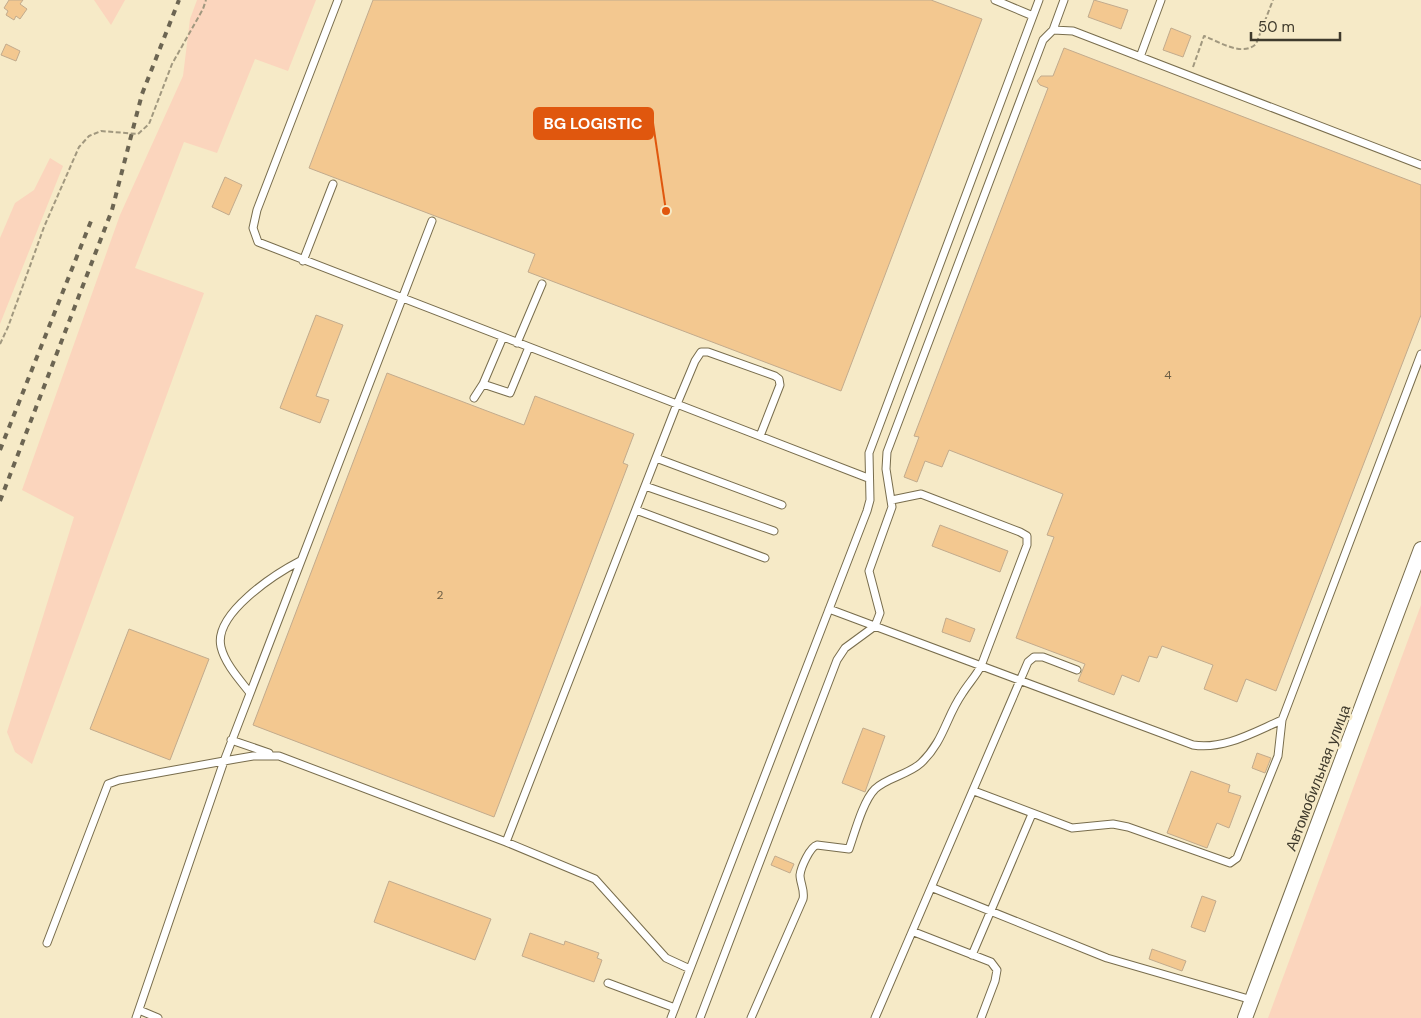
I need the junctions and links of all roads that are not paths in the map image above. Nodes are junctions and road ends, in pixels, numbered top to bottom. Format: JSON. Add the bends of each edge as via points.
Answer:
{"nodes":[{"id":1,"x":338,"y":0,"type":"edge"},
{"id":2,"x":995,"y":0,"type":"edge"},
{"id":3,"x":1039,"y":0,"type":"edge"},
{"id":4,"x":1064,"y":0,"type":"edge"},
{"id":5,"x":1161,"y":0,"type":"edge"},
{"id":6,"x":1033,"y":16,"type":"junction"},
{"id":7,"x":1053,"y":30,"type":"junction"},
{"id":8,"x":1140,"y":57,"type":"junction"},
{"id":9,"x":1421,"y":165,"type":"edge"},
{"id":10,"x":333,"y":184,"type":"dead end"},
{"id":11,"x":432,"y":221,"type":"dead end"},
{"id":12,"x":302,"y":260,"type":"junction"},
{"id":13,"x":542,"y":284,"type":"dead end"},
{"id":14,"x":401,"y":298,"type":"junction"},
{"id":15,"x":503,"y":337,"type":"junction"},
{"id":16,"x":517,"y":343,"type":"junction"},
{"id":17,"x":529,"y":347,"type":"junction"},
{"id":18,"x":1421,"y":354,"type":"edge"},
{"id":19,"x":483,"y":384,"type":"junction"},
{"id":20,"x":474,"y":398,"type":"dead end"},
{"id":21,"x":677,"y":404,"type":"junction"},
{"id":22,"x":760,"y":436,"type":"junction"},
{"id":23,"x":656,"y":458,"type":"junction"},
{"id":24,"x":868,"y":478,"type":"junction"},
{"id":25,"x":645,"y":486,"type":"junction"},
{"id":26,"x":892,"y":500,"type":"junction"},
{"id":27,"x":782,"y":505,"type":"dead end"},
{"id":28,"x":636,"y":510,"type":"junction"},
{"id":29,"x":774,"y":531,"type":"dead end"},
{"id":30,"x":1421,"y":549,"type":"edge"},
{"id":31,"x":765,"y":558,"type":"dead end"},
{"id":32,"x":300,"y":561,"type":"junction"},
{"id":33,"x":829,"y":609,"type":"junction"},
{"id":34,"x":875,"y":626,"type":"junction"},
{"id":35,"x":982,"y":666,"type":"junction"},
{"id":36,"x":1077,"y":670,"type":"dead end"},
{"id":37,"x":1021,"y":681,"type":"junction"},
{"id":38,"x":250,"y":693,"type":"junction"},
{"id":39,"x":1282,"y":720,"type":"junction"},
{"id":40,"x":231,"y":740,"type":"junction"},
{"id":41,"x":279,"y":756,"type":"junction"},
{"id":42,"x":224,"y":761,"type":"junction"},
{"id":43,"x":974,"y":790,"type":"junction"},
{"id":44,"x":1032,"y":814,"type":"junction"},
{"id":45,"x":506,"y":842,"type":"junction"},
{"id":46,"x":933,"y":888,"type":"junction"},
{"id":47,"x":990,"y":912,"type":"junction"},
{"id":48,"x":914,"y":932,"type":"junction"},
{"id":49,"x":46,"y":943,"type":"dead end"},
{"id":50,"x":972,"y":955,"type":"junction"},
{"id":51,"x":690,"y":969,"type":"junction"},
{"id":52,"x":608,"y":983,"type":"dead end"},
{"id":53,"x":1252,"y":1000,"type":"junction"},
{"id":54,"x":674,"y":1008,"type":"junction"},
{"id":55,"x":139,"y":1010,"type":"junction"},
{"id":56,"x":136,"y":1018,"type":"edge"},
{"id":57,"x":158,"y":1018,"type":"edge"},
{"id":58,"x":671,"y":1018,"type":"edge"},
{"id":59,"x":700,"y":1018,"type":"edge"},
{"id":60,"x":752,"y":1018,"type":"edge"},
{"id":61,"x":875,"y":1018,"type":"edge"},
{"id":62,"x":981,"y":1018,"type":"edge"},
{"id":63,"x":1245,"y":1018,"type":"edge"}],
"edges":[{"from":1,"to":12,"type":"lane","via":[[254,221],[258,242]]},
{"from":2,"to":6,"type":"lane"},
{"from":3,"to":6,"type":"lane"},
{"from":4,"to":7,"type":"lane"},
{"from":5,"to":8,"type":"lane"},
{"from":6,"to":24,"type":"lane","via":[[869,452]]},
{"from":7,"to":8,"type":"lane","via":[[1073,31]]},
{"from":7,"to":26,"type":"lane","via":[[1043,40],[887,452],[886,469]]},
{"from":8,"to":9,"type":"lane"},
{"from":10,"to":12,"type":"lane"},
{"from":11,"to":14,"type":"lane"},
{"from":12,"to":14,"type":"lane"},
{"from":13,"to":16,"type":"lane"},
{"from":14,"to":15,"type":"lane"},
{"from":14,"to":32,"type":"lane"},
{"from":15,"to":16,"type":"lane"},
{"from":15,"to":19,"type":"lane"},
{"from":16,"to":17,"type":"lane"},
{"from":17,"to":19,"type":"lane","via":[[510,393]]},
{"from":17,"to":21,"type":"lane"},
{"from":18,"to":39,"type":"lane"},
{"from":19,"to":20,"type":"lane"},
{"from":21,"to":22,"type":"lane"},
{"from":21,"to":22,"type":"lane","via":[[698,354],[704,351],[775,376],[780,379],[780,385]]},
{"from":21,"to":23,"type":"lane"},
{"from":22,"to":24,"type":"lane"},
{"from":23,"to":25,"type":"lane"},
{"from":23,"to":27,"type":"lane"},
{"from":24,"to":33,"type":"lane","via":[[870,495],[867,511]]},
{"from":25,"to":28,"type":"lane"},
{"from":25,"to":29,"type":"lane"},
{"from":26,"to":34,"type":"lane","via":[[891,512],[870,571],[880,609]]},
{"from":26,"to":35,"type":"lane","via":[[921,494],[1027,536],[1027,545]]},
{"from":28,"to":31,"type":"lane"},
{"from":28,"to":45,"type":"lane"},
{"from":30,"to":53,"type":"street","name":"Автомобильная улица"},
{"from":32,"to":38,"type":"lane"},
{"from":32,"to":38,"type":"lane","via":[[260,587],[225,623],[220,638],[223,654]]},
{"from":33,"to":34,"type":"lane"},
{"from":33,"to":51,"type":"lane"},
{"from":34,"to":35,"type":"lane"},
{"from":34,"to":59,"type":"lane","via":[[845,648],[837,660]]},
{"from":35,"to":37,"type":"lane"},
{"from":35,"to":60,"type":"lane","via":[[962,694],[946,730],[920,764],[875,789],[868,798],[849,848],[822,844],[812,846],[800,876],[803,899]]},
{"from":36,"to":37,"type":"lane","via":[[1044,657],[1034,657],[1028,662]]},
{"from":37,"to":39,"type":"lane","via":[[1198,746],[1232,741]]},
{"from":37,"to":43,"type":"lane"},
{"from":38,"to":40,"type":"lane"},
{"from":39,"to":44,"type":"lane","via":[[1278,756],[1233,863],[1128,827],[1113,824],[1072,828]]},
{"from":40,"to":41,"type":"lane"},
{"from":40,"to":42,"type":"lane"},
{"from":41,"to":42,"type":"lane"},
{"from":41,"to":45,"type":"lane"},
{"from":42,"to":49,"type":"lane","via":[[108,784]]},
{"from":42,"to":55,"type":"lane"},
{"from":43,"to":44,"type":"lane"},
{"from":43,"to":46,"type":"lane"},
{"from":44,"to":47,"type":"lane"},
{"from":45,"to":51,"type":"lane","via":[[595,879],[666,958]]},
{"from":46,"to":47,"type":"lane"},
{"from":46,"to":48,"type":"lane"},
{"from":47,"to":50,"type":"lane"},
{"from":47,"to":53,"type":"lane","via":[[1107,958]]},
{"from":48,"to":50,"type":"lane"},
{"from":48,"to":61,"type":"lane"},
{"from":50,"to":62,"type":"lane","via":[[991,962],[996,970],[995,982]]},
{"from":51,"to":54,"type":"lane"},
{"from":52,"to":54,"type":"lane"},
{"from":53,"to":63,"type":"street","name":"Автомобильная улица"},
{"from":54,"to":58,"type":"lane"},
{"from":55,"to":56,"type":"lane"},
{"from":55,"to":57,"type":"lane"}]}
